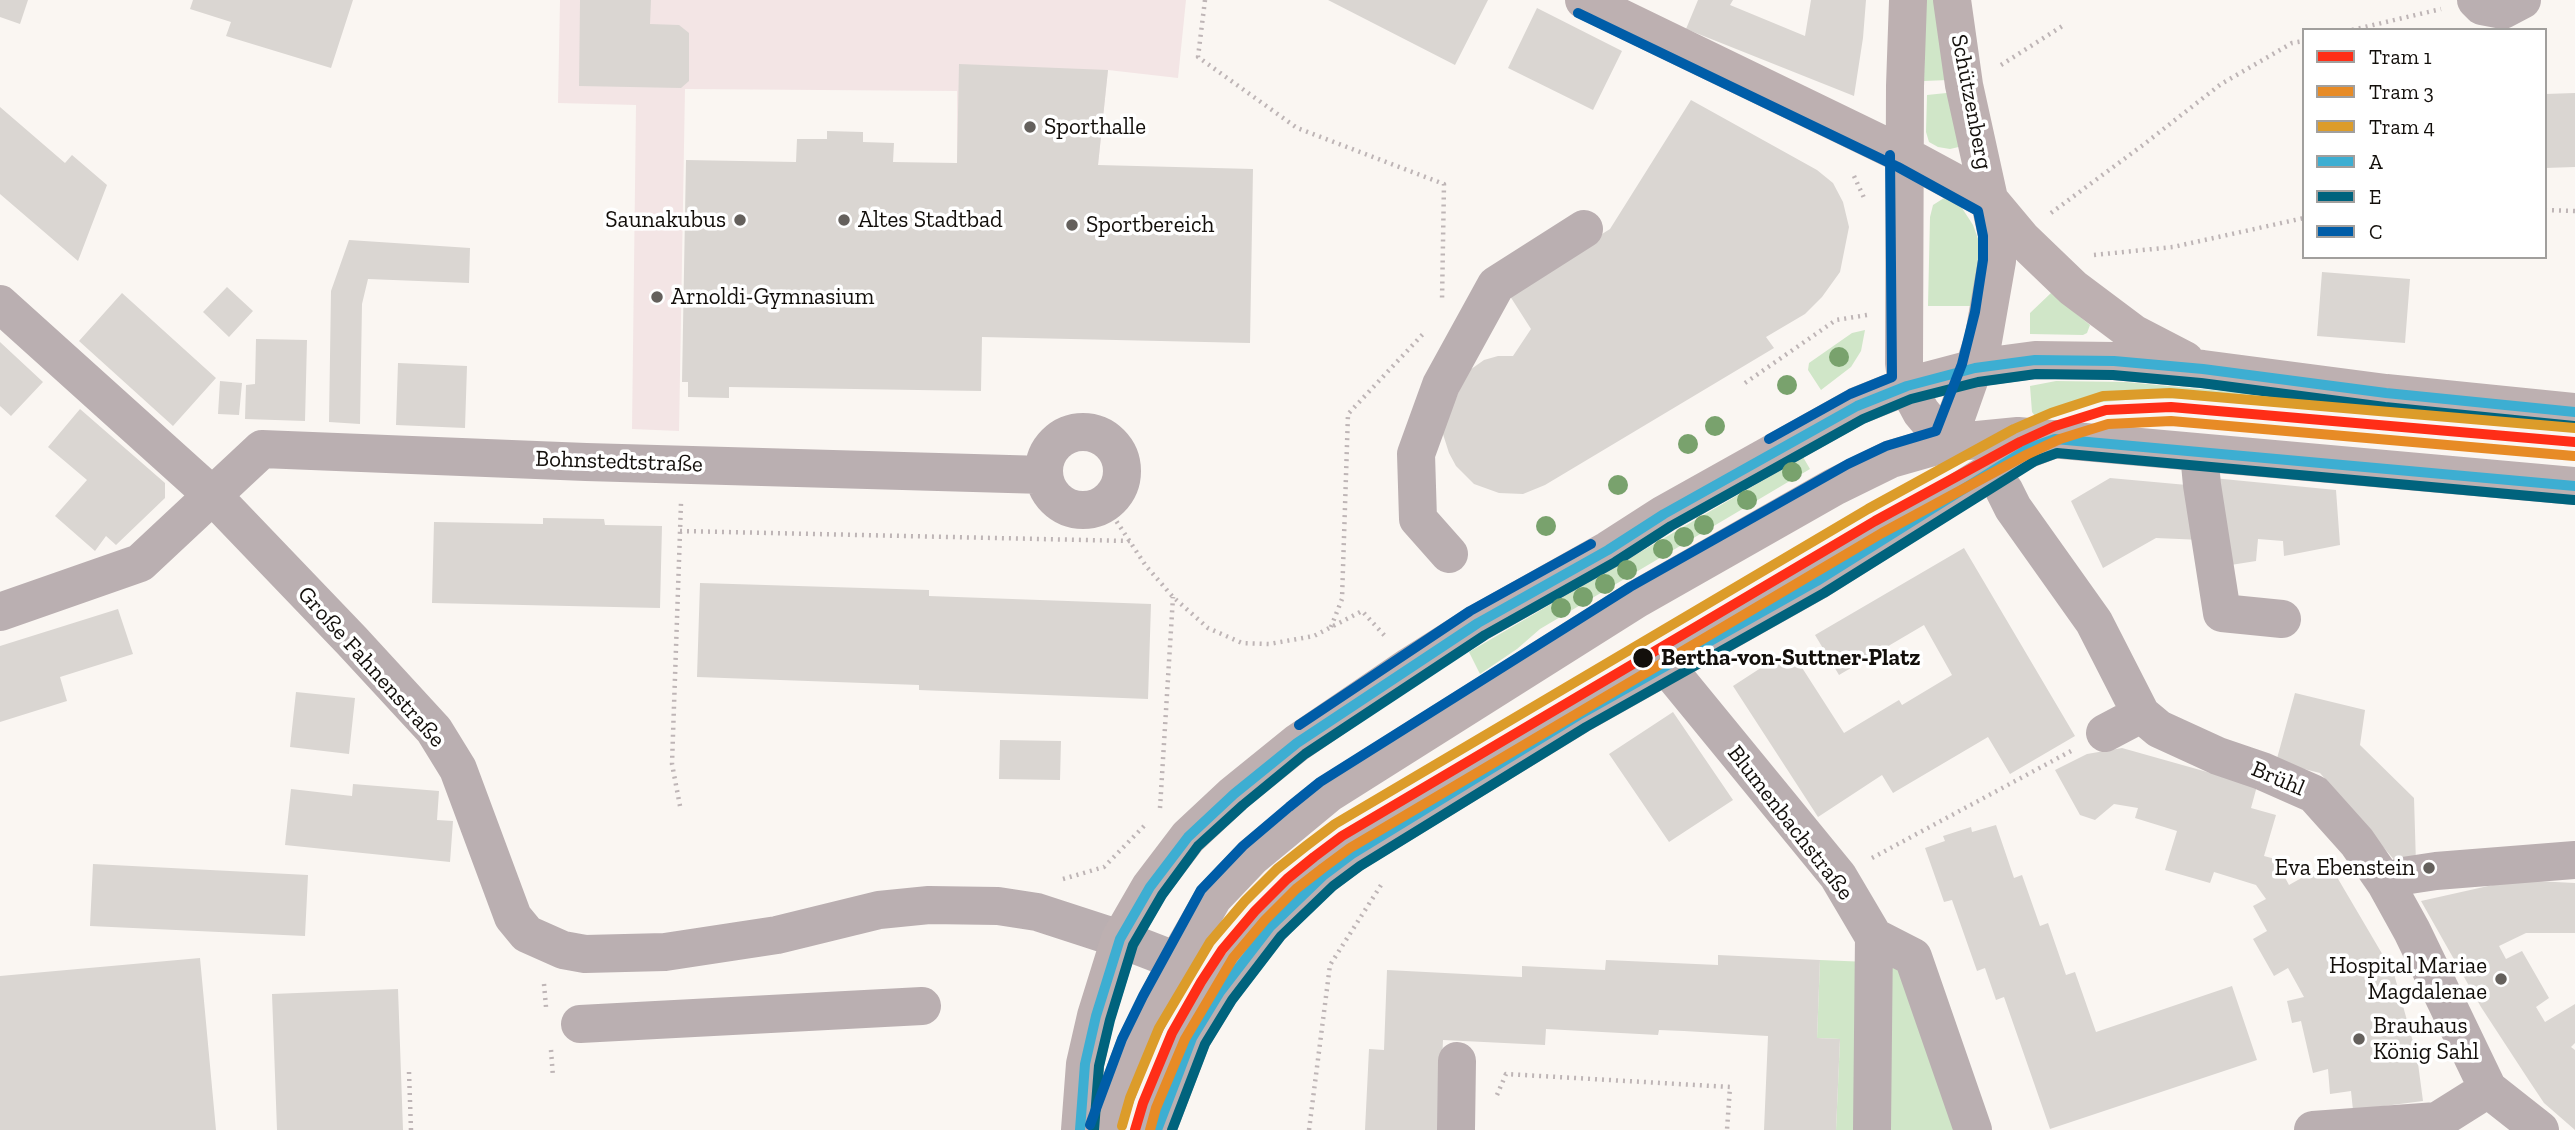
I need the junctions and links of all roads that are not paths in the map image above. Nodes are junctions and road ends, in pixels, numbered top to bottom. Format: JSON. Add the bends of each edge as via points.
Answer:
{"nodes":[{"id":1,"x":1584,"y":0,"type":"edge"},
{"id":2,"x":1909,"y":0,"type":"edge"},
{"id":3,"x":1952,"y":0,"type":"edge"},
{"id":4,"x":2522,"y":0,"type":"edge"},
{"id":5,"x":2459,"y":5,"type":"edge"},
{"id":6,"x":1904,"y":155,"type":"junction"},
{"id":7,"x":1991,"y":202,"type":"junction"},
{"id":8,"x":1584,"y":229,"type":"dead end"},
{"id":9,"x":0,"y":304,"type":"edge"},
{"id":10,"x":1975,"y":368,"type":"junction"},
{"id":11,"x":2203,"y":369,"type":"junction"},
{"id":12,"x":1907,"y":386,"type":"junction"},
{"id":13,"x":2575,"y":412,"type":"edge"},
{"id":14,"x":2055,"y":439,"type":"junction"},
{"id":15,"x":1947,"y":443,"type":"junction"},
{"id":16,"x":2199,"y":453,"type":"junction"},
{"id":17,"x":1044,"y":475,"type":"junction"},
{"id":18,"x":2575,"y":486,"type":"edge"},
{"id":19,"x":2004,"y":490,"type":"dead end"},
{"id":20,"x":212,"y":495,"type":"junction"},
{"id":21,"x":1449,"y":554,"type":"dead end"},
{"id":22,"x":0,"y":612,"type":"edge"},
{"id":23,"x":2283,"y":619,"type":"dead end"},
{"id":24,"x":1667,"y":666,"type":"junction"},
{"id":25,"x":2141,"y":713,"type":"junction"},
{"id":26,"x":2105,"y":733,"type":"road end"},
{"id":27,"x":2575,"y":860,"type":"edge"},
{"id":28,"x":2395,"y":880,"type":"junction"},
{"id":29,"x":1874,"y":937,"type":"junction"},
{"id":30,"x":1120,"y":939,"type":"junction"},
{"id":31,"x":1177,"y":961,"type":"junction"},
{"id":32,"x":922,"y":1006,"type":"dead end"},
{"id":33,"x":580,"y":1024,"type":"dead end"},
{"id":34,"x":1457,"y":1061,"type":"dead end"},
{"id":35,"x":2488,"y":1088,"type":"junction"},
{"id":36,"x":1456,"y":1128,"type":"edge"},
{"id":37,"x":1080,"y":1130,"type":"edge"},
{"id":38,"x":1103,"y":1130,"type":"edge"},
{"id":39,"x":1157,"y":1130,"type":"edge"},
{"id":40,"x":1872,"y":1130,"type":"edge"},
{"id":41,"x":1973,"y":1130,"type":"edge"},
{"id":42,"x":2313,"y":1130,"type":"edge"},
{"id":43,"x":2540,"y":1130,"type":"edge"}],
"edges":[{"from":1,"to":6,"type":"main road"},
{"from":2,"to":6,"type":"main road"},
{"from":3,"to":7,"type":"main road","name":"Schützenberg","via":[[1964,85]]},
{"from":4,"to":5,"type":"street","via":[[2503,10]]},
{"from":6,"to":7,"type":"main road"},
{"from":6,"to":12,"type":"main road"},
{"from":7,"to":10,"type":"main road","name":"Schützenberg","via":[[1997,261]]},
{"from":7,"to":11,"type":"main road","via":[[2058,275],[2101,311]]},
{"from":8,"to":21,"type":"street","via":[[1496,285],[1441,385],[1416,454],[1418,519]]},
{"from":9,"to":20,"type":"street","name":"Große Fahnenstraße"},
{"from":10,"to":11,"type":"main road","via":[[2035,360]]},
{"from":10,"to":12,"type":"main road"},
{"from":10,"to":15,"type":"main road"},
{"from":11,"to":13,"type":"main road"},
{"from":12,"to":15,"type":"main road"},
{"from":12,"to":30,"type":"main road","via":[[1857,405],[1664,514],[1409,666],[1297,743],[1188,837],[1150,887]]},
{"from":14,"to":15,"type":"main road","via":[[2018,436]]},
{"from":14,"to":16,"type":"main road"},
{"from":14,"to":24,"type":"street","via":[[2023,451],[1817,581]]},
{"from":15,"to":31,"type":"main road","via":[[1891,459],[1854,477],[1637,599],[1318,802],[1253,856],[1213,898]]},
{"from":16,"to":18,"type":"main road"},
{"from":16,"to":23,"type":"street","via":[[2221,613]]},
{"from":17,"to":17,"type":"street","via":[[1050,449],[1060,439],[1086,431],[1110,442],[1122,465],[1118,491],[1105,504],[1087,511],[1063,505],[1046,487]]},
{"from":17,"to":20,"type":"street","name":"Bohnstedtstraße","via":[[262,449]]},
{"from":19,"to":25,"type":"street","name":"Brühl","via":[[2094,622]]},
{"from":20,"to":22,"type":"street","name":"Bohnstedtstraße","via":[[140,563]]},
{"from":20,"to":30,"type":"street","name":"Große Fahnenstraße","via":[[433,730],[458,769],[513,917],[527,934],[585,954],[665,952],[776,935],[879,910],[957,904],[1037,912]]},
{"from":24,"to":29,"type":"street","name":"Blumenbachstraße","via":[[1838,876]]},
{"from":24,"to":39,"type":"street","via":[[1352,854],[1296,900],[1241,963],[1192,1038]]},
{"from":25,"to":26,"type":"street"},
{"from":25,"to":28,"type":"street","name":"Brühl","via":[[2160,729],[2206,751],[2314,794]]},
{"from":27,"to":28,"type":"street","via":[[2525,862]]},
{"from":28,"to":35,"type":"street","name":"Brühl"},
{"from":29,"to":40,"type":"street"},
{"from":29,"to":41,"type":"street","via":[[1913,957]]},
{"from":30,"to":31,"type":"street","name":"Große Fahnenstraße"},
{"from":30,"to":37,"type":"main road","via":[[1085,1064]]},
{"from":31,"to":38,"type":"main road","via":[[1135,1045]]},
{"from":32,"to":33,"type":"street"},
{"from":34,"to":36,"type":"street"},
{"from":35,"to":42,"type":"street","via":[[2437,1121]]},
{"from":35,"to":43,"type":"street","name":"Brühl"}]}
